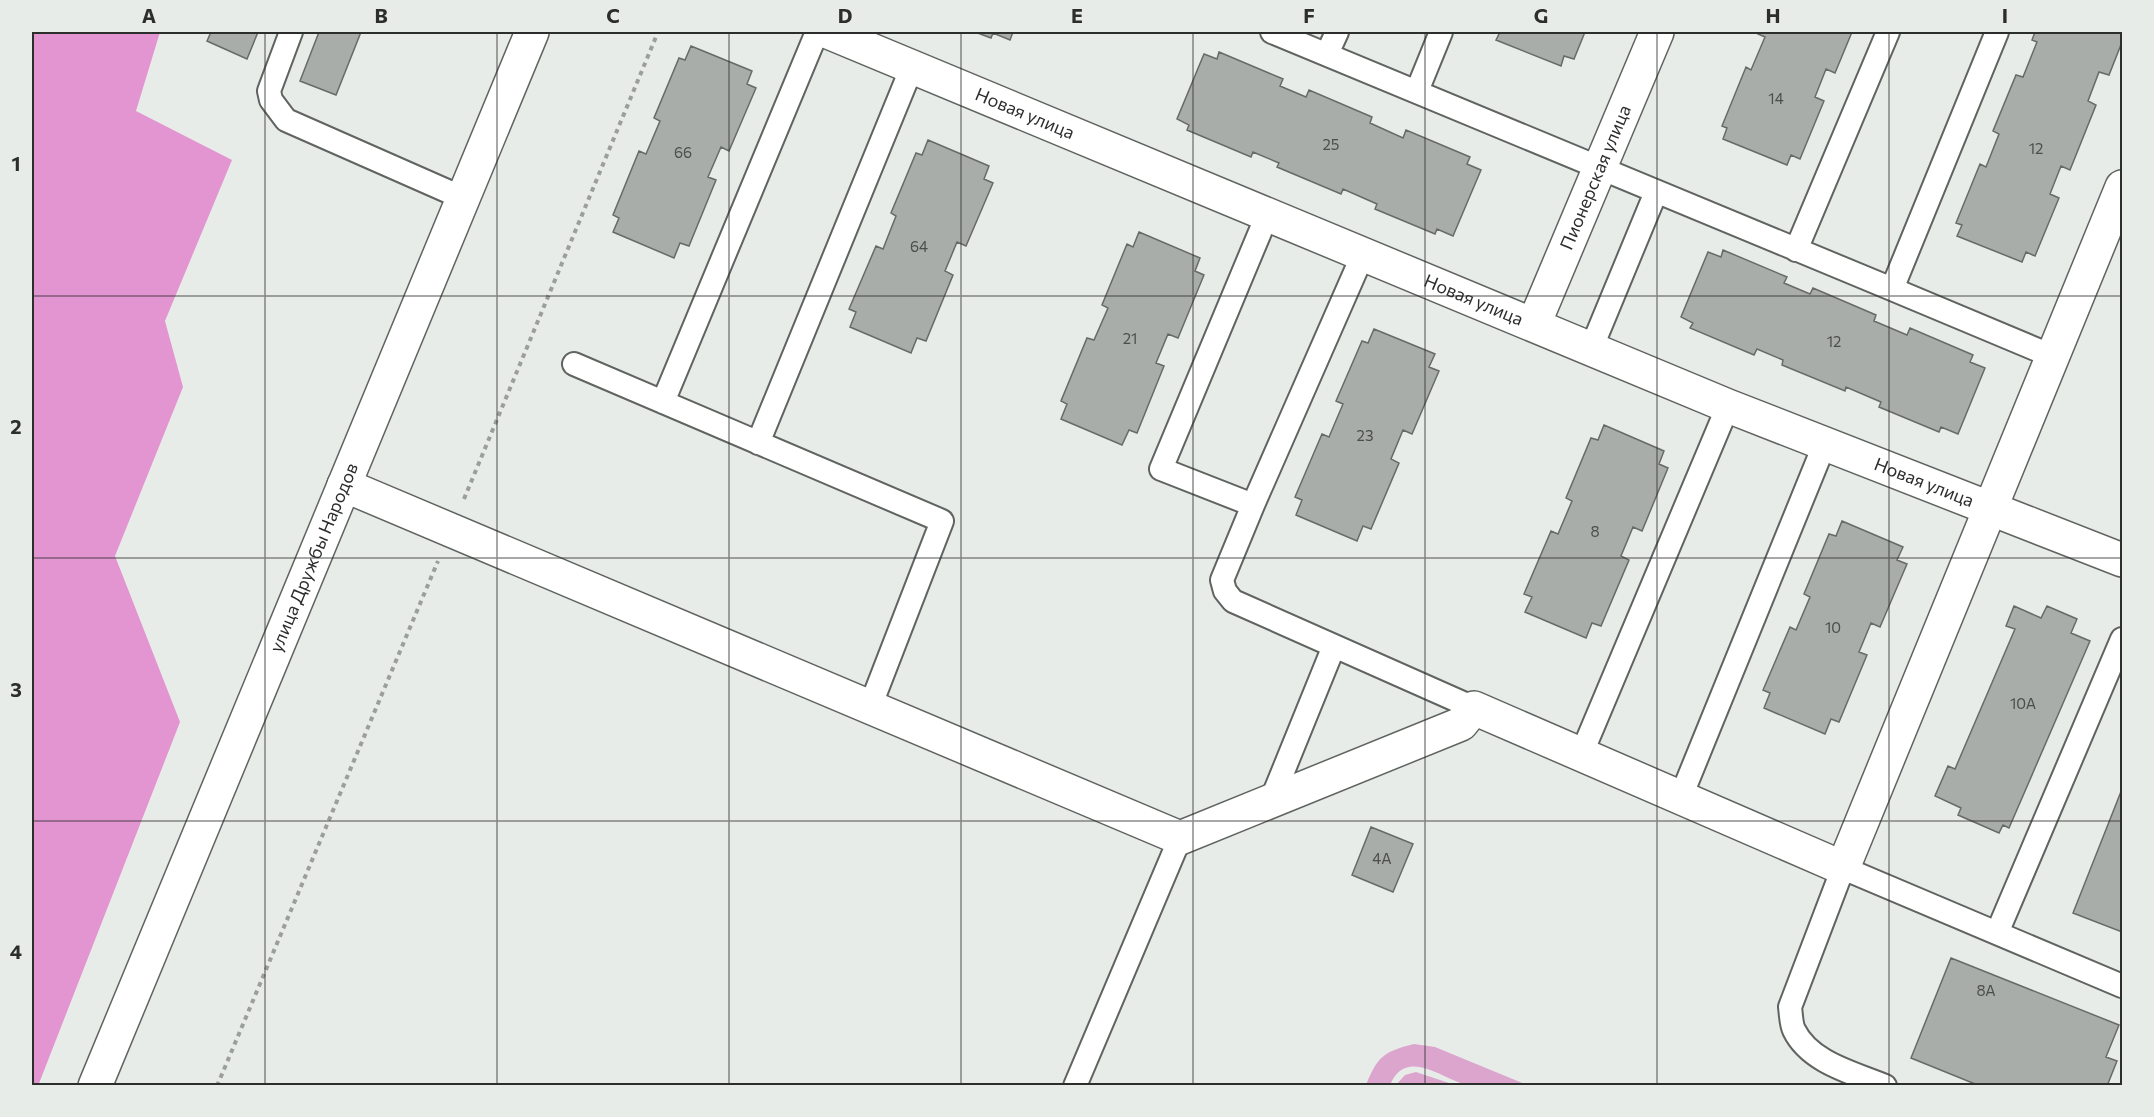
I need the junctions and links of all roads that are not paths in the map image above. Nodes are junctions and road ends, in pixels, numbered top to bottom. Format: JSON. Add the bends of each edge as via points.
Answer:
{"nodes":[{"id":1,"x":291,"y":32,"type":"edge"},
{"id":2,"x":531,"y":32,"type":"edge"},
{"id":3,"x":817,"y":32,"type":"edge"},
{"id":4,"x":828,"y":32,"type":"edge"},
{"id":5,"x":1272,"y":32,"type":"edge"},
{"id":6,"x":1337,"y":32,"type":"edge"},
{"id":7,"x":1441,"y":32,"type":"edge"},
{"id":8,"x":1657,"y":32,"type":"edge"},
{"id":9,"x":1888,"y":32,"type":"edge"},
{"id":10,"x":1997,"y":32,"type":"edge"},
{"id":11,"x":1327,"y":54,"type":"junction"},
{"id":12,"x":912,"y":67,"type":"junction"},
{"id":13,"x":1417,"y":91,"type":"junction"},
{"id":14,"x":1601,"y":168,"type":"junction"},
{"id":15,"x":2122,"y":187,"type":"edge"},
{"id":16,"x":1656,"y":192,"type":"junction"},
{"id":17,"x":463,"y":198,"type":"junction"},
{"id":18,"x":1268,"y":213,"type":"junction"},
{"id":19,"x":1796,"y":250,"type":"junction"},
{"id":20,"x":1364,"y":252,"type":"junction"},
{"id":21,"x":1892,"y":289,"type":"junction"},
{"id":22,"x":1534,"y":324,"type":"junction"},
{"id":23,"x":1591,"y":349,"type":"junction"},
{"id":24,"x":2052,"y":356,"type":"junction"},
{"id":25,"x":574,"y":364,"type":"dead end"},
{"id":26,"x":663,"y":402,"type":"junction"},
{"id":27,"x":1728,"y":406,"type":"junction"},
{"id":28,"x":758,"y":443,"type":"junction"},
{"id":29,"x":1825,"y":443,"type":"junction"},
{"id":30,"x":344,"y":485,"type":"junction"},
{"id":31,"x":1253,"y":505,"type":"junction"},
{"id":32,"x":1990,"y":510,"type":"junction"},
{"id":33,"x":2122,"y":560,"type":"edge"},
{"id":34,"x":2122,"y":639,"type":"edge"},
{"id":35,"x":1334,"y":646,"type":"junction"},
{"id":36,"x":870,"y":707,"type":"junction"},
{"id":37,"x":1474,"y":708,"type":"junction"},
{"id":38,"x":1581,"y":755,"type":"junction"},
{"id":39,"x":1680,"y":799,"type":"junction"},
{"id":40,"x":1271,"y":801,"type":"junction"},
{"id":41,"x":1180,"y":838,"type":"junction"},
{"id":42,"x":1843,"y":868,"type":"junction"},
{"id":43,"x":1996,"y":933,"type":"junction"},
{"id":44,"x":2122,"y":986,"type":"edge"},
{"id":45,"x":95,"y":1086,"type":"edge"},
{"id":46,"x":1075,"y":1086,"type":"edge"},
{"id":47,"x":1885,"y":1086,"type":"edge"}],
"edges":[{"from":1,"to":17,"type":"lane","via":[[269,91],[282,115]]},
{"from":2,"to":17,"type":"street","name":"улица Дружбы Народов"},
{"from":3,"to":26,"type":"lane"},
{"from":4,"to":12,"type":"street","name":"Новая улица"},
{"from":5,"to":11,"type":"lane"},
{"from":6,"to":11,"type":"lane"},
{"from":7,"to":13,"type":"lane"},
{"from":8,"to":14,"type":"street","name":"Пионерская улица"},
{"from":9,"to":19,"type":"lane"},
{"from":10,"to":21,"type":"lane"},
{"from":11,"to":13,"type":"lane"},
{"from":12,"to":18,"type":"street","name":"Новая улица"},
{"from":12,"to":28,"type":"lane"},
{"from":13,"to":14,"type":"lane"},
{"from":14,"to":16,"type":"lane"},
{"from":14,"to":22,"type":"street","name":"Пионерская улица"},
{"from":15,"to":24,"type":"street"},
{"from":16,"to":19,"type":"lane"},
{"from":16,"to":23,"type":"lane"},
{"from":17,"to":30,"type":"street","name":"улица Дружбы Народов"},
{"from":18,"to":20,"type":"street","name":"Новая улица"},
{"from":18,"to":31,"type":"lane","via":[[1161,469]]},
{"from":19,"to":21,"type":"lane"},
{"from":20,"to":22,"type":"street","name":"Новая улица"},
{"from":20,"to":31,"type":"lane"},
{"from":21,"to":24,"type":"lane"},
{"from":22,"to":23,"type":"street","name":"Новая улица"},
{"from":23,"to":27,"type":"street","name":"Новая улица"},
{"from":24,"to":32,"type":"street"},
{"from":25,"to":26,"type":"lane"},
{"from":26,"to":28,"type":"lane"},
{"from":27,"to":29,"type":"street","name":"Новая улица"},
{"from":27,"to":38,"type":"lane"},
{"from":28,"to":36,"type":"lane","via":[[942,521]]},
{"from":29,"to":32,"type":"street","name":"Новая улица"},
{"from":29,"to":39,"type":"lane"},
{"from":30,"to":36,"type":"street"},
{"from":30,"to":45,"type":"street","name":"улица Дружбы Народов"},
{"from":31,"to":35,"type":"lane","via":[[1222,580],[1225,591],[1233,601]]},
{"from":32,"to":33,"type":"street","name":"Новая улица"},
{"from":32,"to":42,"type":"street"},
{"from":34,"to":43,"type":"lane"},
{"from":35,"to":37,"type":"lane"},
{"from":35,"to":40,"type":"lane"},
{"from":36,"to":41,"type":"street"},
{"from":37,"to":38,"type":"street"},
{"from":37,"to":40,"type":"street","via":[[1461,724]]},
{"from":38,"to":39,"type":"street"},
{"from":39,"to":42,"type":"street"},
{"from":40,"to":41,"type":"street"},
{"from":41,"to":46,"type":"lane"},
{"from":42,"to":43,"type":"lane"},
{"from":42,"to":47,"type":"lane","via":[[1790,1007],[1794,1029],[1806,1047],[1824,1060]]},
{"from":43,"to":44,"type":"lane"}]}
